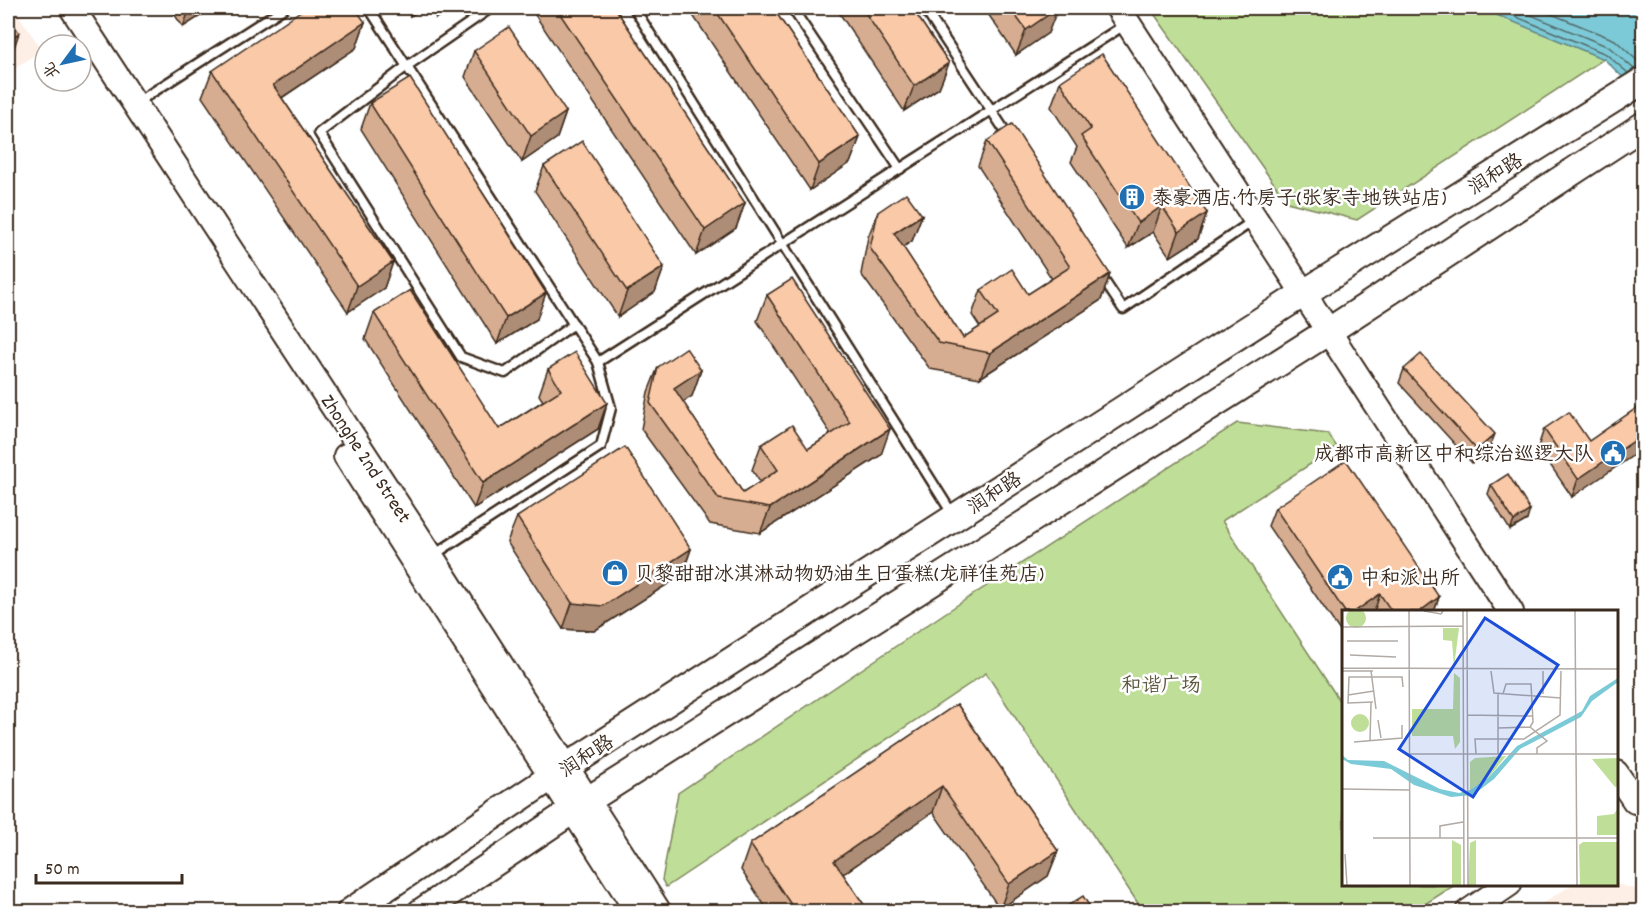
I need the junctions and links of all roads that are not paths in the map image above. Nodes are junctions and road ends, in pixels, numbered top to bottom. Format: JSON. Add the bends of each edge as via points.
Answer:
{"nodes":[{"id":1,"x":56,"y":8,"type":"edge"},
{"id":2,"x":72,"y":8,"type":"edge"},
{"id":3,"x":284,"y":8,"type":"edge"},
{"id":4,"x":369,"y":8,"type":"edge"},
{"id":5,"x":491,"y":8,"type":"edge"},
{"id":6,"x":634,"y":8,"type":"edge"},
{"id":7,"x":792,"y":8,"type":"edge"},
{"id":8,"x":924,"y":8,"type":"edge"},
{"id":9,"x":1123,"y":15,"type":"edge"},
{"id":10,"x":72,"y":33,"type":"edge"},
{"id":11,"x":93,"y":64,"type":"edge"},
{"id":12,"x":407,"y":66,"type":"junction"},
{"id":13,"x":1634,"y":86,"type":"edge"},
{"id":14,"x":135,"y":103,"type":"junction"},
{"id":15,"x":992,"y":111,"type":"junction"},
{"id":16,"x":1644,"y":125,"type":"edge"},
{"id":17,"x":1018,"y":150,"type":"edge"},
{"id":18,"x":900,"y":169,"type":"junction"},
{"id":19,"x":1256,"y":220,"type":"junction"},
{"id":20,"x":783,"y":244,"type":"junction"},
{"id":21,"x":1096,"y":269,"type":"edge"},
{"id":22,"x":1304,"y":293,"type":"junction"},
{"id":23,"x":574,"y":324,"type":"junction"},
{"id":24,"x":1329,"y":331,"type":"junction"},
{"id":25,"x":598,"y":362,"type":"junction"},
{"id":26,"x":954,"y":518,"type":"junction"},
{"id":27,"x":431,"y":556,"type":"junction"},
{"id":28,"x":1510,"y":610,"type":"edge"},
{"id":29,"x":559,"y":772,"type":"junction"},
{"id":30,"x":1618,"y":775,"type":"edge"},
{"id":31,"x":1632,"y":803,"type":"edge"},
{"id":32,"x":581,"y":805,"type":"junction"},
{"id":33,"x":1507,"y":886,"type":"edge"},
{"id":34,"x":350,"y":912,"type":"edge"},
{"id":35,"x":421,"y":912,"type":"edge"},
{"id":36,"x":638,"y":912,"type":"edge"},
{"id":37,"x":659,"y":912,"type":"edge"},
{"id":38,"x":1468,"y":912,"type":"edge"}],
"edges":[{"from":1,"to":10,"type":"street","name":"Zhonghe 2nd Street"},
{"from":2,"to":14,"type":"street","name":"Zhonghe 2nd Street"},
{"from":3,"to":14,"type":"lane"},
{"from":4,"to":12,"type":"lane"},
{"from":5,"to":12,"type":"lane"},
{"from":6,"to":20,"type":"lane"},
{"from":7,"to":18,"type":"lane"},
{"from":8,"to":15,"type":"lane"},
{"from":9,"to":15,"type":"lane"},
{"from":9,"to":19,"type":"street"},
{"from":11,"to":29,"type":"street","name":"Zhonghe 2nd Street"},
{"from":12,"to":23,"type":"lane"},
{"from":12,"to":23,"type":"lane","via":[[319,133],[461,357],[505,373]]},
{"from":13,"to":22,"type":"main road","name":"润和路"},
{"from":14,"to":27,"type":"street","name":"Zhonghe 2nd Street"},
{"from":15,"to":17,"type":"lane"},
{"from":15,"to":18,"type":"lane"},
{"from":16,"to":24,"type":"main road","name":"润和路"},
{"from":18,"to":20,"type":"lane"},
{"from":19,"to":21,"type":"lane","via":[[1123,309]]},
{"from":19,"to":22,"type":"street"},
{"from":20,"to":25,"type":"lane"},
{"from":20,"to":26,"type":"lane"},
{"from":22,"to":24,"type":"street"},
{"from":22,"to":26,"type":"main road","name":"润和路"},
{"from":23,"to":25,"type":"lane"},
{"from":24,"to":28,"type":"street"},
{"from":24,"to":32,"type":"main road","name":"润和路"},
{"from":25,"to":27,"type":"lane","via":[[611,408],[601,446]]},
{"from":26,"to":29,"type":"main road","name":"润和路"},
{"from":27,"to":29,"type":"street","name":"Zhonghe 2nd Street"},
{"from":29,"to":32,"type":"street","name":"Zhonghe 2nd Street"},
{"from":29,"to":34,"type":"main road","name":"润和路"},
{"from":30,"to":31,"type":"street"},
{"from":32,"to":35,"type":"main road","name":"润和路"},
{"from":32,"to":36,"type":"street","name":"Zhonghe 2nd Street"},
{"from":32,"to":37,"type":"street","name":"Zhonghe 2nd Street"},
{"from":33,"to":38,"type":"street"}]}
